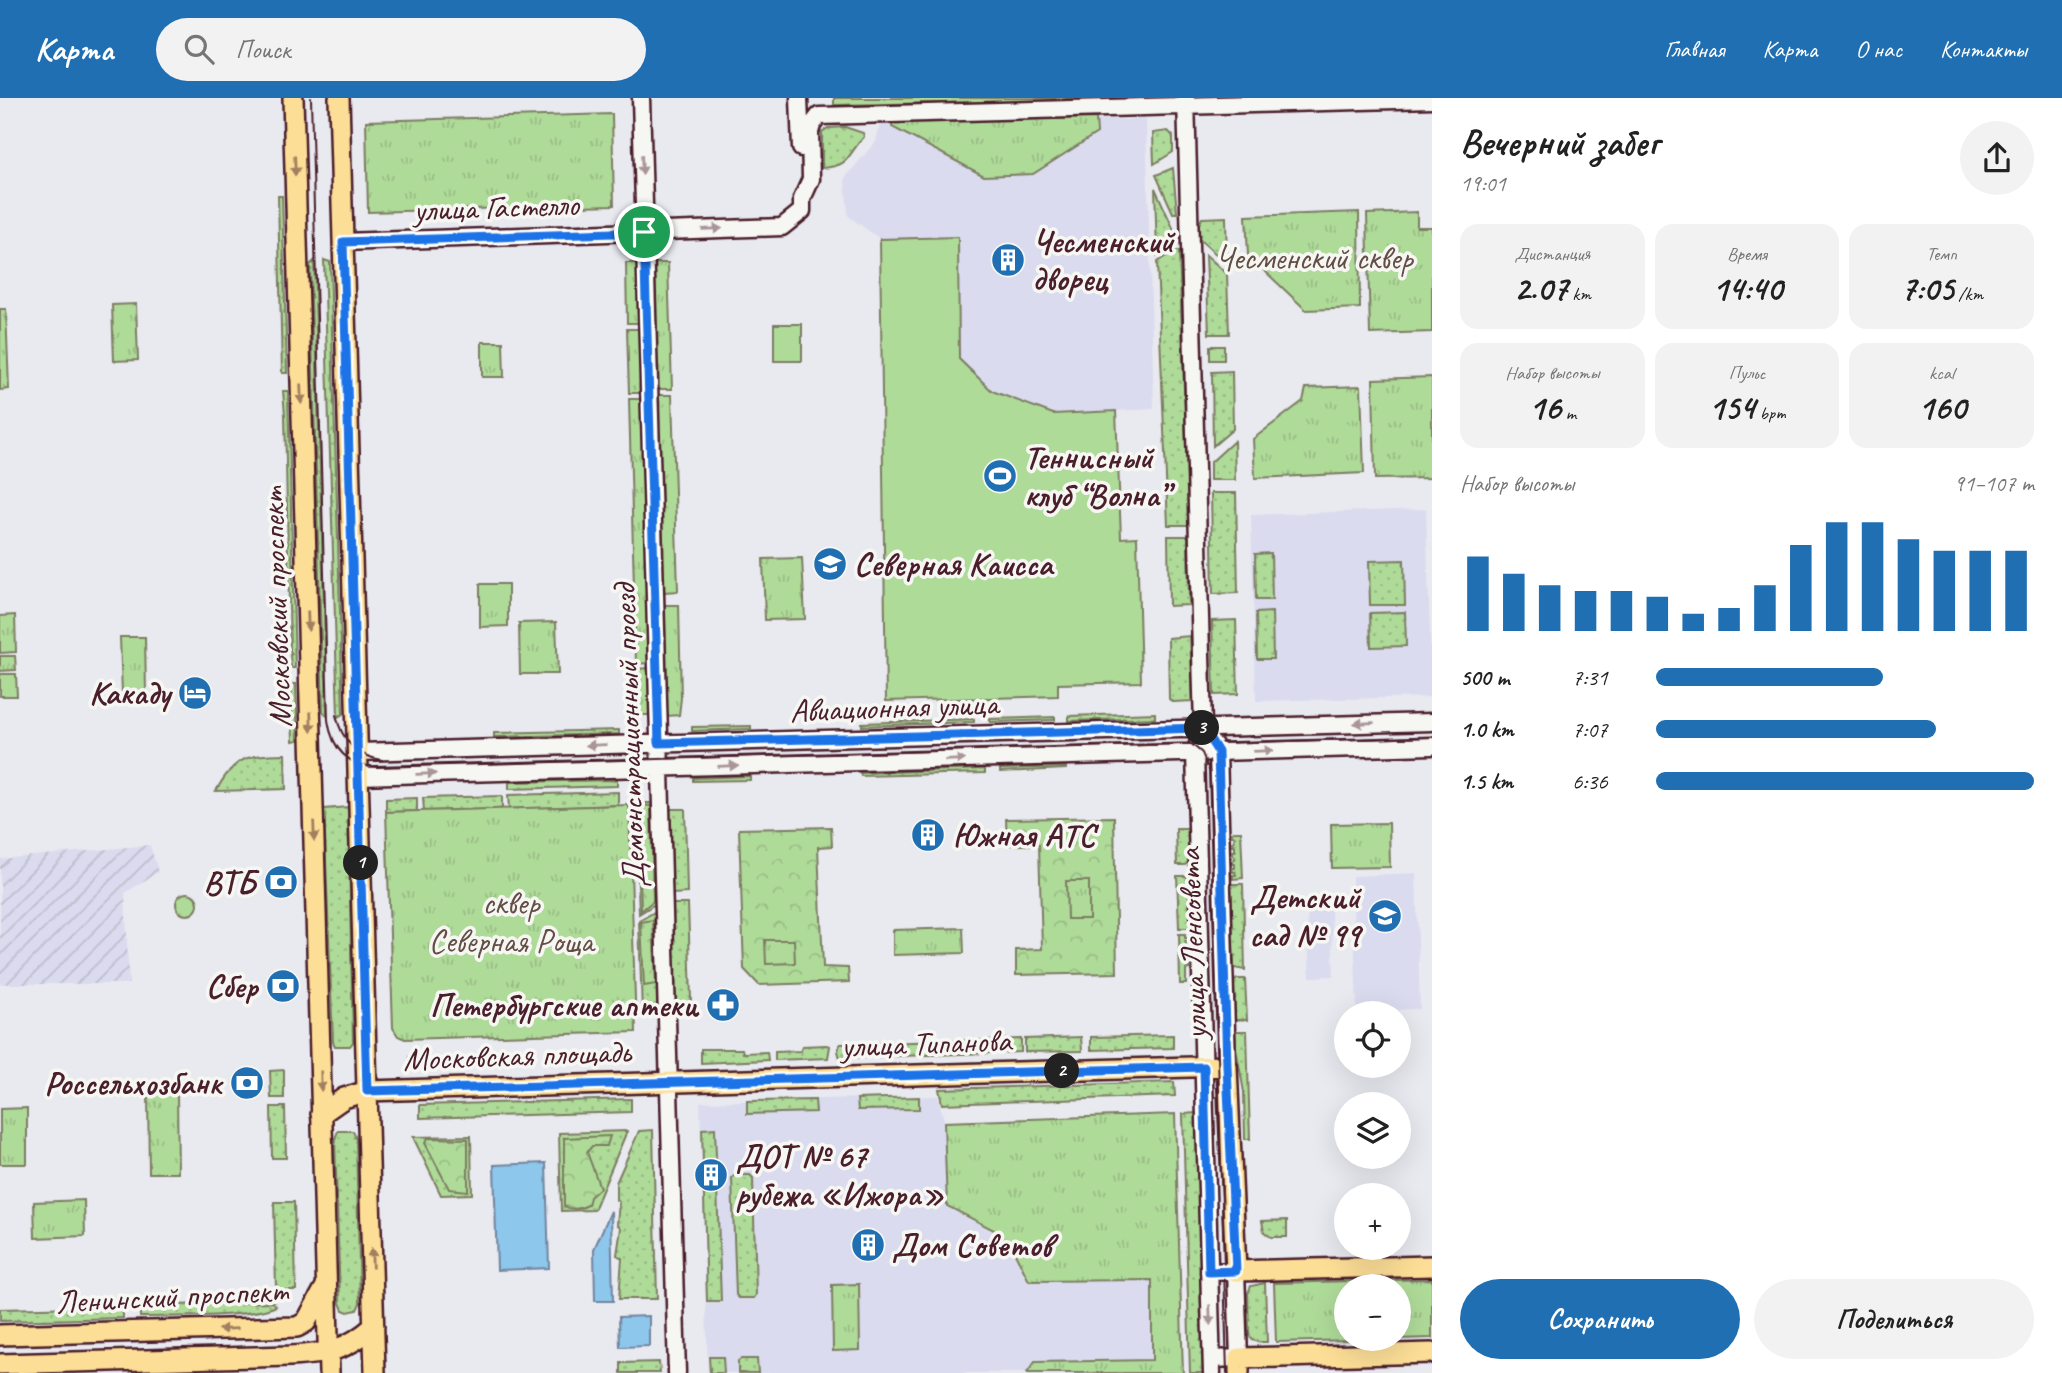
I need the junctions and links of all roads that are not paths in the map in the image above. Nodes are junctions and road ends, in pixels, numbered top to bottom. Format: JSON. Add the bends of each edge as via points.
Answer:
{"nodes":[{"id":1,"x":293,"y":98,"type":"edge"},
{"id":2,"x":339,"y":98,"type":"edge"},
{"id":3,"x":641,"y":98,"type":"edge"},
{"id":4,"x":799,"y":98,"type":"edge"},
{"id":5,"x":1432,"y":99,"type":"edge"},
{"id":6,"x":1186,"y":102,"type":"edge"},
{"id":7,"x":802,"y":199,"type":"junction"},
{"id":8,"x":644,"y":232,"type":"junction"},
{"id":9,"x":343,"y":242,"type":"junction"},
{"id":10,"x":1432,"y":722,"type":"edge"},
{"id":11,"x":1203,"y":728,"type":"junction"},
{"id":12,"x":659,"y":743,"type":"junction"},
{"id":13,"x":1432,"y":746,"type":"edge"},
{"id":14,"x":358,"y":752,"type":"junction"},
{"id":15,"x":1218,"y":752,"type":"junction"},
{"id":16,"x":1195,"y":753,"type":"junction"},
{"id":17,"x":660,"y":768,"type":"junction"},
{"id":18,"x":358,"y":776,"type":"junction"},
{"id":19,"x":1227,"y":1066,"type":"junction"},
{"id":20,"x":1204,"y":1067,"type":"junction"},
{"id":21,"x":669,"y":1082,"type":"junction"},
{"id":22,"x":367,"y":1091,"type":"junction"},
{"id":23,"x":321,"y":1114,"type":"junction"},
{"id":24,"x":1432,"y":1266,"type":"edge"},
{"id":25,"x":1236,"y":1271,"type":"junction"},
{"id":26,"x":1209,"y":1272,"type":"junction"},
{"id":27,"x":327,"y":1285,"type":"junction"},
{"id":28,"x":374,"y":1326,"type":"junction"},
{"id":29,"x":0,"y":1335,"type":"edge"},
{"id":30,"x":329,"y":1352,"type":"junction"},
{"id":31,"x":1432,"y":1353,"type":"edge"},
{"id":32,"x":0,"y":1364,"type":"edge"},
{"id":33,"x":1212,"y":1366,"type":"edge"},
{"id":34,"x":1239,"y":1366,"type":"edge"},
{"id":35,"x":329,"y":1373,"type":"edge"},
{"id":36,"x":376,"y":1373,"type":"edge"},
{"id":37,"x":677,"y":1373,"type":"edge"}],
"edges":[{"from":1,"to":23,"type":"main road","name":"Московский проспект","one_way":true},
{"from":2,"to":9,"type":"main road"},
{"from":3,"to":8,"type":"street","name":"Демонстрационный проезд","one_way":true},
{"from":4,"to":7,"type":"street"},
{"from":5,"to":6,"type":"street","name":"улица Гастелло"},
{"from":6,"to":7,"type":"street","name":"улица Гастелло","via":[[819,116],[810,132],[811,179]]},
{"from":6,"to":11,"type":"street","name":"улица Ленсовета"},
{"from":8,"to":7,"type":"street","name":"улица Гастелло","one_way":true,"via":[[782,227],[803,211]]},
{"from":8,"to":9,"type":"street","name":"улица Гастелло"},
{"from":8,"to":12,"type":"street","name":"Демонстрационный проезд"},
{"from":9,"to":14,"type":"main road"},
{"from":10,"to":11,"type":"street","name":"Авиационная улица","one_way":true},
{"from":11,"to":12,"type":"street","name":"Авиационная улица"},
{"from":11,"to":15,"type":"street"},
{"from":11,"to":16,"type":"street","name":"улица Ленсовета"},
{"from":12,"to":14,"type":"street","name":"Авиационная улица","one_way":true},
{"from":12,"to":17,"type":"street","name":"Демонстрационный проезд"},
{"from":15,"to":13,"type":"street","name":"Авиационная улица","one_way":true},
{"from":14,"to":18,"type":"main road"},
{"from":15,"to":16,"type":"street","name":"Авиационная улица"},
{"from":15,"to":19,"type":"street","name":"улица Ленсовета"},
{"from":17,"to":16,"type":"street","name":"Авиационная улица","one_way":true},
{"from":16,"to":20,"type":"street","name":"улица Ленсовета"},
{"from":18,"to":17,"type":"street","name":"Авиационная улица","one_way":true},
{"from":17,"to":21,"type":"street","name":"Демонстрационный проезд"},
{"from":18,"to":22,"type":"main road"},
{"from":19,"to":20,"type":"main road","name":"улица Типанова"},
{"from":19,"to":25,"type":"main road","name":"улица Ленсовета"},
{"from":20,"to":21,"type":"main road","name":"улица Типанова"},
{"from":20,"to":26,"type":"street","name":"улица Ленсовета"},
{"from":21,"to":22,"type":"main road","name":"Московская площадь"},
{"from":21,"to":37,"type":"street","name":"Демонстрационный проезд"},
{"from":22,"to":23,"type":"main road","via":[[344,1098]]},
{"from":28,"to":22,"type":"main road","one_way":true},
{"from":23,"to":27,"type":"main road","name":"Московский проспект"},
{"from":24,"to":25,"type":"main road"},
{"from":25,"to":26,"type":"street"},
{"from":25,"to":34,"type":"street","name":"улица Ленсовета"},
{"from":26,"to":33,"type":"street","name":"улица Ленсовета","one_way":true},
{"from":27,"to":29,"type":"main road","name":"Ленинский проспект","one_way":true,"via":[[306,1322],[297,1327]]},
{"from":27,"to":30,"type":"main road","name":"Московский проспект"},
{"from":28,"to":30,"type":"main road","via":[[353,1343]]},
{"from":28,"to":36,"type":"main road"},
{"from":30,"to":32,"type":"main road","name":"Ленинский проспект"},
{"from":30,"to":35,"type":"main road","name":"Московский проспект"},
{"from":31,"to":34,"type":"main road"},
{"from":33,"to":34,"type":"street"}]}
